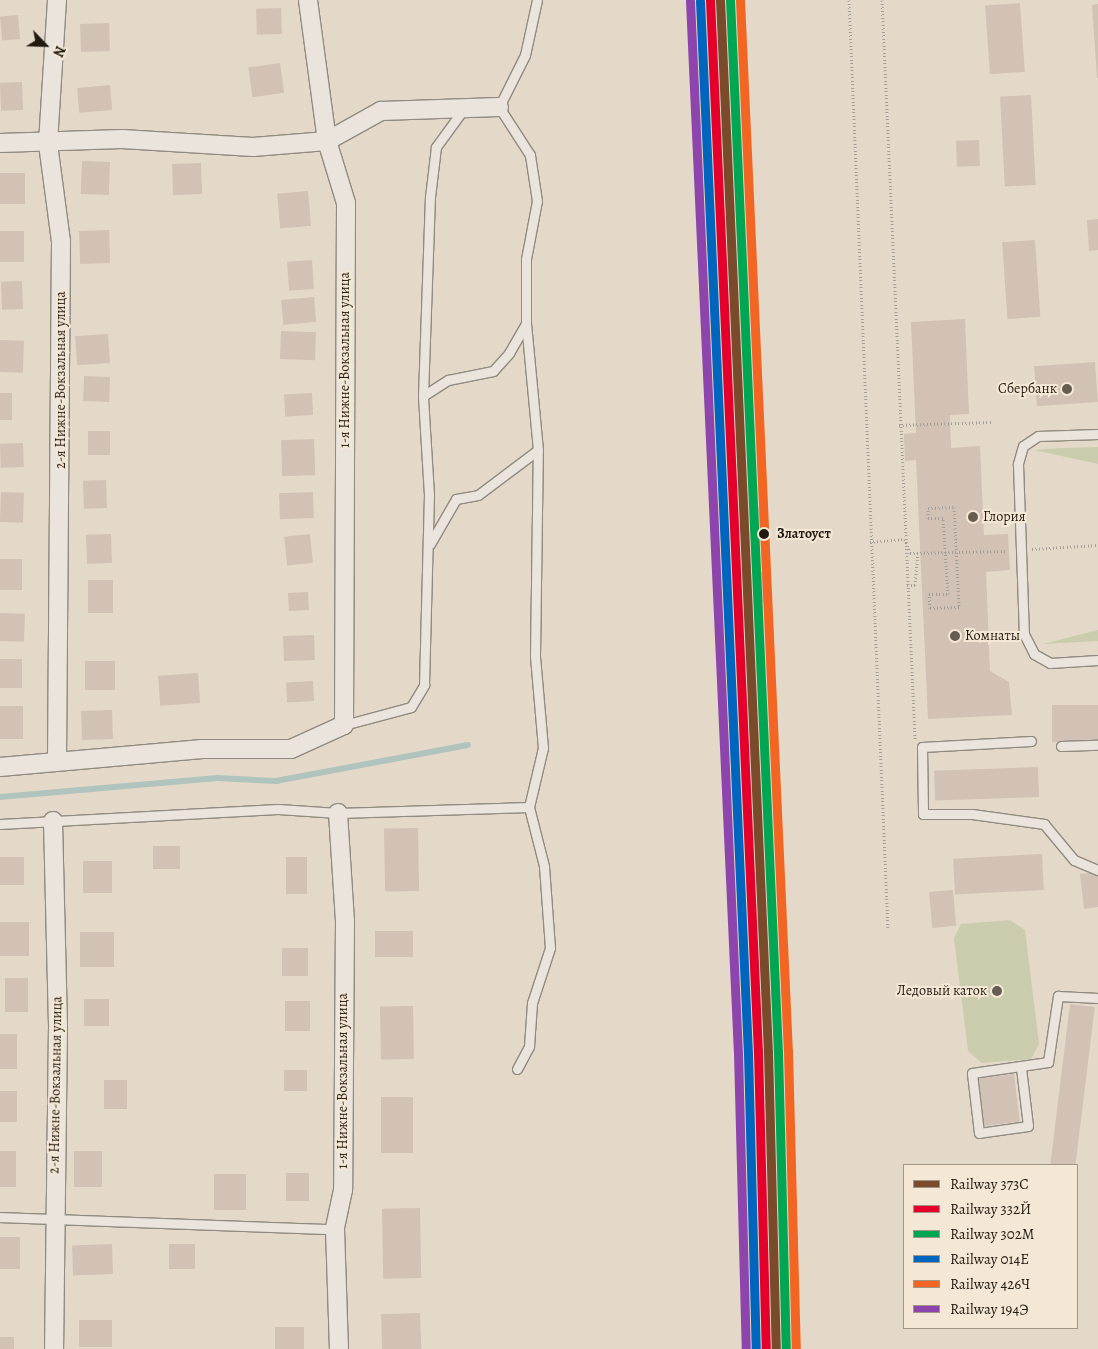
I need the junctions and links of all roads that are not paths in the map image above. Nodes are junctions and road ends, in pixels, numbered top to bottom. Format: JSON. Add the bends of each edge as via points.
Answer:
{"nodes":[{"id":1,"x":57,"y":0,"type":"edge"},
{"id":2,"x":308,"y":0,"type":"edge"},
{"id":3,"x":538,"y":0,"type":"edge"},
{"id":4,"x":466,"y":106,"type":"junction"},
{"id":5,"x":498,"y":107,"type":"junction"},
{"id":6,"x":327,"y":141,"type":"junction"},
{"id":7,"x":0,"y":143,"type":"edge"},
{"id":8,"x":48,"y":144,"type":"junction"},
{"id":9,"x":526,"y":323,"type":"junction"},
{"id":10,"x":423,"y":396,"type":"junction"},
{"id":11,"x":1098,"y":434,"type":"edge"},
{"id":12,"x":538,"y":450,"type":"junction"},
{"id":13,"x":427,"y":551,"type":"junction"},
{"id":14,"x":1098,"y":660,"type":"edge"},
{"id":15,"x":344,"y":725,"type":"junction"},
{"id":16,"x":1031,"y":741,"type":"dead end"},
{"id":17,"x":1098,"y":744,"type":"edge"},
{"id":18,"x":1061,"y":746,"type":"dead end"},
{"id":19,"x":57,"y":761,"type":"junction"},
{"id":20,"x":0,"y":767,"type":"edge"},
{"id":21,"x":529,"y":807,"type":"junction"},
{"id":22,"x":338,"y":813,"type":"junction"},
{"id":23,"x":53,"y":821,"type":"junction"},
{"id":24,"x":0,"y":824,"type":"edge"},
{"id":25,"x":1098,"y":870,"type":"edge"},
{"id":26,"x":1098,"y":998,"type":"edge"},
{"id":27,"x":1021,"y":1068,"type":"dead end"},
{"id":28,"x":517,"y":1069,"type":"dead end"},
{"id":29,"x":54,"y":1216,"type":"junction"},
{"id":30,"x":0,"y":1217,"type":"edge"},
{"id":31,"x":335,"y":1229,"type":"junction"},
{"id":32,"x":54,"y":1349,"type":"edge"},
{"id":33,"x":339,"y":1349,"type":"edge"}],
"edges":[{"from":1,"to":8,"type":"street","name":"2-я Нижне-Вокзальная улица"},
{"from":2,"to":6,"type":"street","name":"1-я Нижне-Вокзальная улица"},
{"from":3,"to":5,"type":"lane","via":[[526,55]]},
{"from":4,"to":5,"type":"street"},
{"from":4,"to":6,"type":"street","via":[[381,111]]},
{"from":4,"to":10,"type":"lane","via":[[452,120],[436,147]]},
{"from":5,"to":9,"type":"lane","via":[[530,155],[537,201],[526,259]]},
{"from":6,"to":8,"type":"street","via":[[253,147],[122,139]]},
{"from":6,"to":15,"type":"street","name":"1-я Нижне-Вокзальная улица","via":[[346,203]]},
{"from":7,"to":8,"type":"street"},
{"from":8,"to":19,"type":"street","name":"2-я Нижне-Вокзальная улица","via":[[61,241]]},
{"from":9,"to":10,"type":"lane","via":[[509,354],[493,371],[448,380]]},
{"from":9,"to":12,"type":"lane"},
{"from":10,"to":13,"type":"lane"},
{"from":11,"to":14,"type":"lane","via":[[1038,436],[1023,446],[1018,464],[1024,634],[1034,654],[1050,663]]},
{"from":12,"to":13,"type":"lane","via":[[478,495],[456,499]]},
{"from":12,"to":21,"type":"lane","via":[[535,656],[543,748]]},
{"from":13,"to":15,"type":"lane","via":[[424,685],[411,707]]},
{"from":15,"to":19,"type":"street","via":[[291,749],[202,749]]},
{"from":16,"to":25,"type":"lane","via":[[922,747],[923,814],[972,814],[1044,824],[1074,860]]},
{"from":17,"to":18,"type":"lane"},
{"from":19,"to":20,"type":"street"},
{"from":21,"to":22,"type":"lane"},
{"from":21,"to":28,"type":"lane","via":[[544,866],[550,948],[532,1003],[528,1046]]},
{"from":22,"to":23,"type":"lane","via":[[278,809]]},
{"from":22,"to":31,"type":"street","name":"1-я Нижне-Вокзальная улица","via":[[345,921],[343,1190]]},
{"from":23,"to":24,"type":"lane"},
{"from":23,"to":29,"type":"street","name":"2-я Нижне-Вокзальная улица","via":[[58,1026]]},
{"from":26,"to":27,"type":"lane","via":[[1058,996],[1048,1062],[972,1073],[979,1132],[1028,1126]]},
{"from":29,"to":30,"type":"lane"},
{"from":29,"to":31,"type":"lane"},
{"from":29,"to":32,"type":"street","name":"2-я Нижне-Вокзальная улица"},
{"from":31,"to":33,"type":"street","name":"1-я Нижне-Вокзальная улица"}]}
